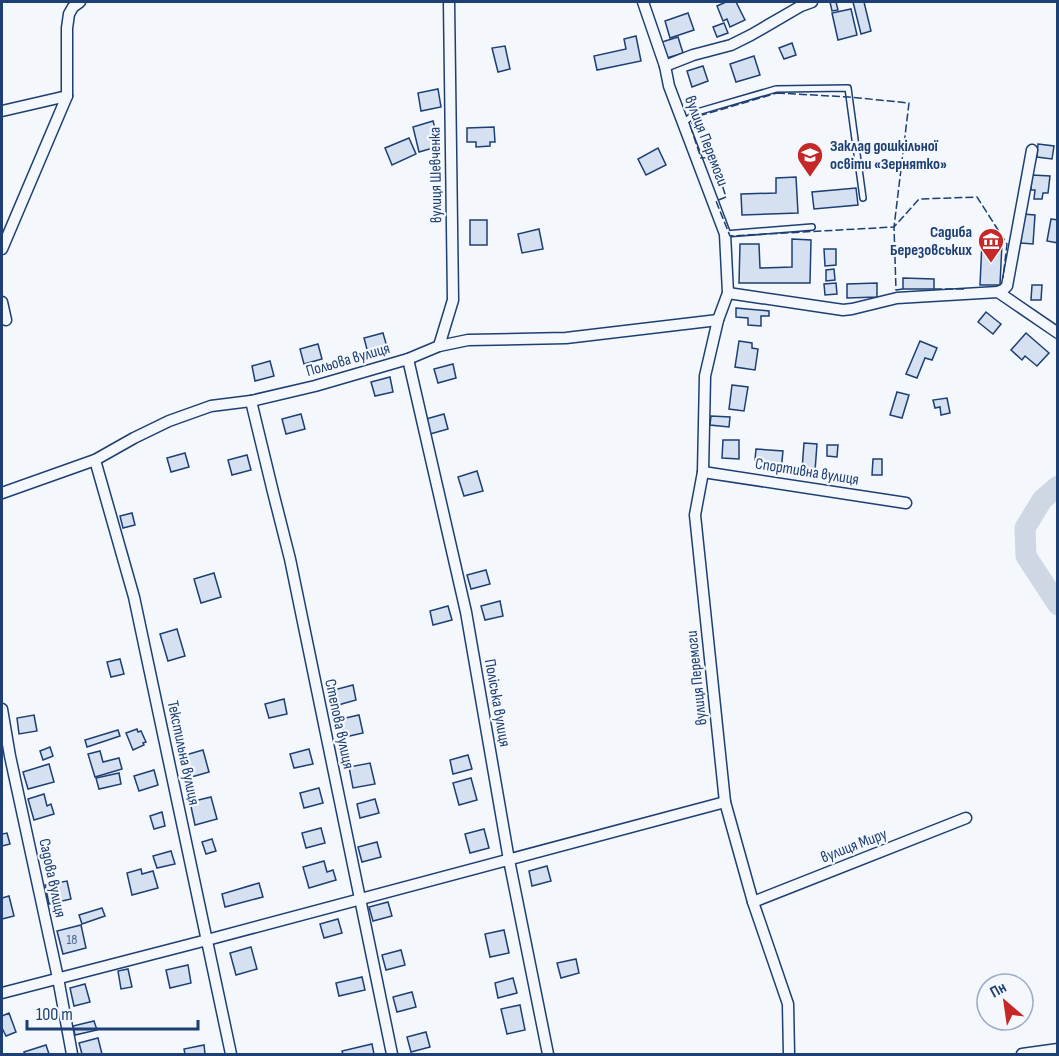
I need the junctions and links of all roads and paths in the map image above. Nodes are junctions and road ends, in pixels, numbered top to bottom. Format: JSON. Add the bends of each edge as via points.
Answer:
{"nodes":[{"id":1,"x":80,"y":2,"type":"edge"},
{"id":2,"x":449,"y":2,"type":"edge"},
{"id":3,"x":643,"y":2,"type":"edge"},
{"id":4,"x":812,"y":2,"type":"edge"},
{"id":5,"x":665,"y":66,"type":"junction"},
{"id":6,"x":67,"y":96,"type":"junction"},
{"id":7,"x":2,"y":111,"type":"edge"},
{"id":8,"x":683,"y":123,"type":"junction"},
{"id":9,"x":1032,"y":150,"type":"dead end"},
{"id":10,"x":862,"y":198,"type":"dead end"},
{"id":11,"x":812,"y":227,"type":"dead end"},
{"id":12,"x":725,"y":234,"type":"junction"},
{"id":13,"x":2,"y":249,"type":"edge"},
{"id":14,"x":998,"y":292,"type":"junction"},
{"id":15,"x":728,"y":293,"type":"junction"},
{"id":16,"x":2,"y":302,"type":"edge"},
{"id":17,"x":6,"y":320,"type":"dead end"},
{"id":18,"x":718,"y":320,"type":"junction"},
{"id":19,"x":1058,"y":333,"type":"edge"},
{"id":20,"x":439,"y":346,"type":"junction"},
{"id":21,"x":408,"y":359,"type":"junction"},
{"id":22,"x":251,"y":401,"type":"junction"},
{"id":23,"x":95,"y":460,"type":"junction"},
{"id":24,"x":703,"y":472,"type":"junction"},
{"id":25,"x":2,"y":493,"type":"edge"},
{"id":26,"x":906,"y":503,"type":"dead end"},
{"id":27,"x":2,"y":709,"type":"edge"},
{"id":28,"x":725,"y":802,"type":"junction"},
{"id":29,"x":966,"y":818,"type":"dead end"},
{"id":30,"x":509,"y":860,"type":"junction"},
{"id":31,"x":360,"y":899,"type":"junction"},
{"id":32,"x":753,"y":902,"type":"junction"},
{"id":33,"x":207,"y":940,"type":"junction"},
{"id":34,"x":58,"y":978,"type":"junction"},
{"id":35,"x":2,"y":993,"type":"edge"},
{"id":36,"x":1058,"y":1049,"type":"edge"},
{"id":37,"x":72,"y":1054,"type":"edge"},
{"id":38,"x":231,"y":1054,"type":"edge"},
{"id":39,"x":392,"y":1054,"type":"edge"},
{"id":40,"x":548,"y":1054,"type":"edge"},
{"id":41,"x":789,"y":1054,"type":"edge"},
{"id":42,"x":1022,"y":1054,"type":"edge"}],
"edges":[{"from":1,"to":6,"type":"street","via":[[69,14],[67,28]]},
{"from":2,"to":20,"type":"street","name":"вулиця Шевченка","via":[[453,300]]},
{"from":3,"to":5,"type":"street","name":"вулиця Перемоги"},
{"from":4,"to":5,"type":"street","via":[[731,45]]},
{"from":5,"to":8,"type":"street","name":"вулиця Перемоги"},
{"from":6,"to":7,"type":"street"},
{"from":6,"to":13,"type":"street"},
{"from":8,"to":10,"type":"lane","via":[[697,112],[776,89],[848,88]]},
{"from":8,"to":12,"type":"street","name":"вулиця Перемоги"},
{"from":9,"to":14,"type":"street","via":[[1007,286]]},
{"from":11,"to":12,"type":"lane"},
{"from":12,"to":15,"type":"street","name":"вулиця Перемоги"},
{"from":14,"to":15,"type":"street","via":[[897,298],[852,309]]},
{"from":14,"to":19,"type":"street"},
{"from":15,"to":18,"type":"street","name":"вулиця Перемоги"},
{"from":16,"to":17,"type":"street"},
{"from":18,"to":20,"type":"street","name":"Польова вулиця","via":[[566,338],[468,340]]},
{"from":18,"to":24,"type":"street","name":"вулиця Перемоги","via":[[705,376]]},
{"from":20,"to":21,"type":"street","name":"Польова вулиця"},
{"from":21,"to":22,"type":"street","name":"Польова вулиця"},
{"from":21,"to":30,"type":"street","name":"Поліська вулиця","via":[[466,612]]},
{"from":22,"to":23,"type":"street","name":"Польова вулиця","via":[[211,406],[169,421]]},
{"from":22,"to":31,"type":"street","name":"Степова вулиця","via":[[290,559]]},
{"from":23,"to":25,"type":"street","name":"Польова вулиця"},
{"from":23,"to":33,"type":"street","name":"Текстильна вулиця","via":[[134,597]]},
{"from":24,"to":26,"type":"street","name":"Спортивна вулиця"},
{"from":24,"to":28,"type":"street","name":"вулиця Перемоги","via":[[695,515]]},
{"from":27,"to":34,"type":"street","name":"Садова вулиця"},
{"from":28,"to":30,"type":"street"},
{"from":28,"to":32,"type":"street","name":"вулиця Перемоги"},
{"from":29,"to":32,"type":"street","name":"вулиця Миру"},
{"from":30,"to":31,"type":"street"},
{"from":30,"to":40,"type":"street","name":"Поліська вулиця"},
{"from":31,"to":33,"type":"street"},
{"from":31,"to":39,"type":"street","name":"Степова вулиця"},
{"from":32,"to":41,"type":"street","name":"вулиця Перемоги","via":[[788,1004]]},
{"from":33,"to":34,"type":"street"},
{"from":33,"to":38,"type":"street","name":"Текстильна вулиця"},
{"from":34,"to":35,"type":"street"},
{"from":34,"to":37,"type":"street","name":"Садова вулиця"},
{"from":36,"to":42,"type":"street"}]}
